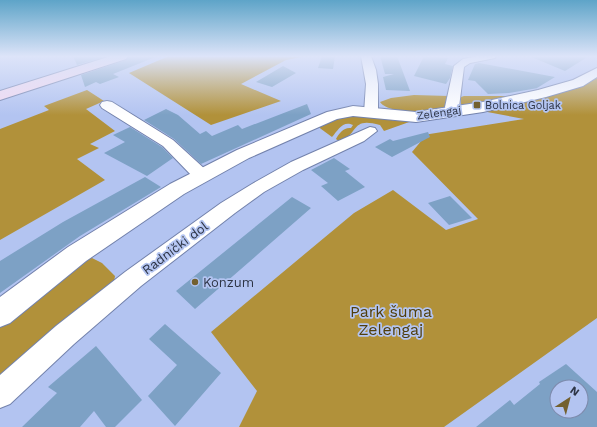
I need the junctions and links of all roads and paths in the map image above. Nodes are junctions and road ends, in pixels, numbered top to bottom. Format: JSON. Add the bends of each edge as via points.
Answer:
{"nodes":[{"id":1,"x":61,"y":76,"type":"edge"},
{"id":2,"x":370,"y":76,"type":"edge"},
{"id":3,"x":457,"y":76,"type":"edge"},
{"id":4,"x":590,"y":76,"type":"edge"},
{"id":5,"x":0,"y":96,"type":"edge"},
{"id":6,"x":107,"y":105,"type":"dead end"},
{"id":7,"x":453,"y":112,"type":"junction"},
{"id":8,"x":370,"y":122,"type":"junction"},
{"id":9,"x":201,"y":175,"type":"junction"},
{"id":10,"x":0,"y":314,"type":"edge"},
{"id":11,"x":0,"y":394,"type":"edge"}],
"edges":[{"from":1,"to":5,"type":"main road"},
{"from":2,"to":8,"type":"street"},
{"from":3,"to":7,"type":"street"},
{"from":4,"to":7,"type":"street","name":"Zelengaj","via":[[578,83],[541,94]]},
{"from":6,"to":9,"type":"street","via":[[168,143]]},
{"from":7,"to":8,"type":"street","name":"Zelengaj"},
{"from":8,"to":9,"type":"street","name":"Zelengaj","via":[[347,112],[333,115]]},
{"from":8,"to":11,"type":"street","name":"Radnički dol","via":[[325,153],[258,188],[228,208],[133,279]]},
{"from":9,"to":10,"type":"street","name":"Zelengaj","via":[[77,254]]}]}
